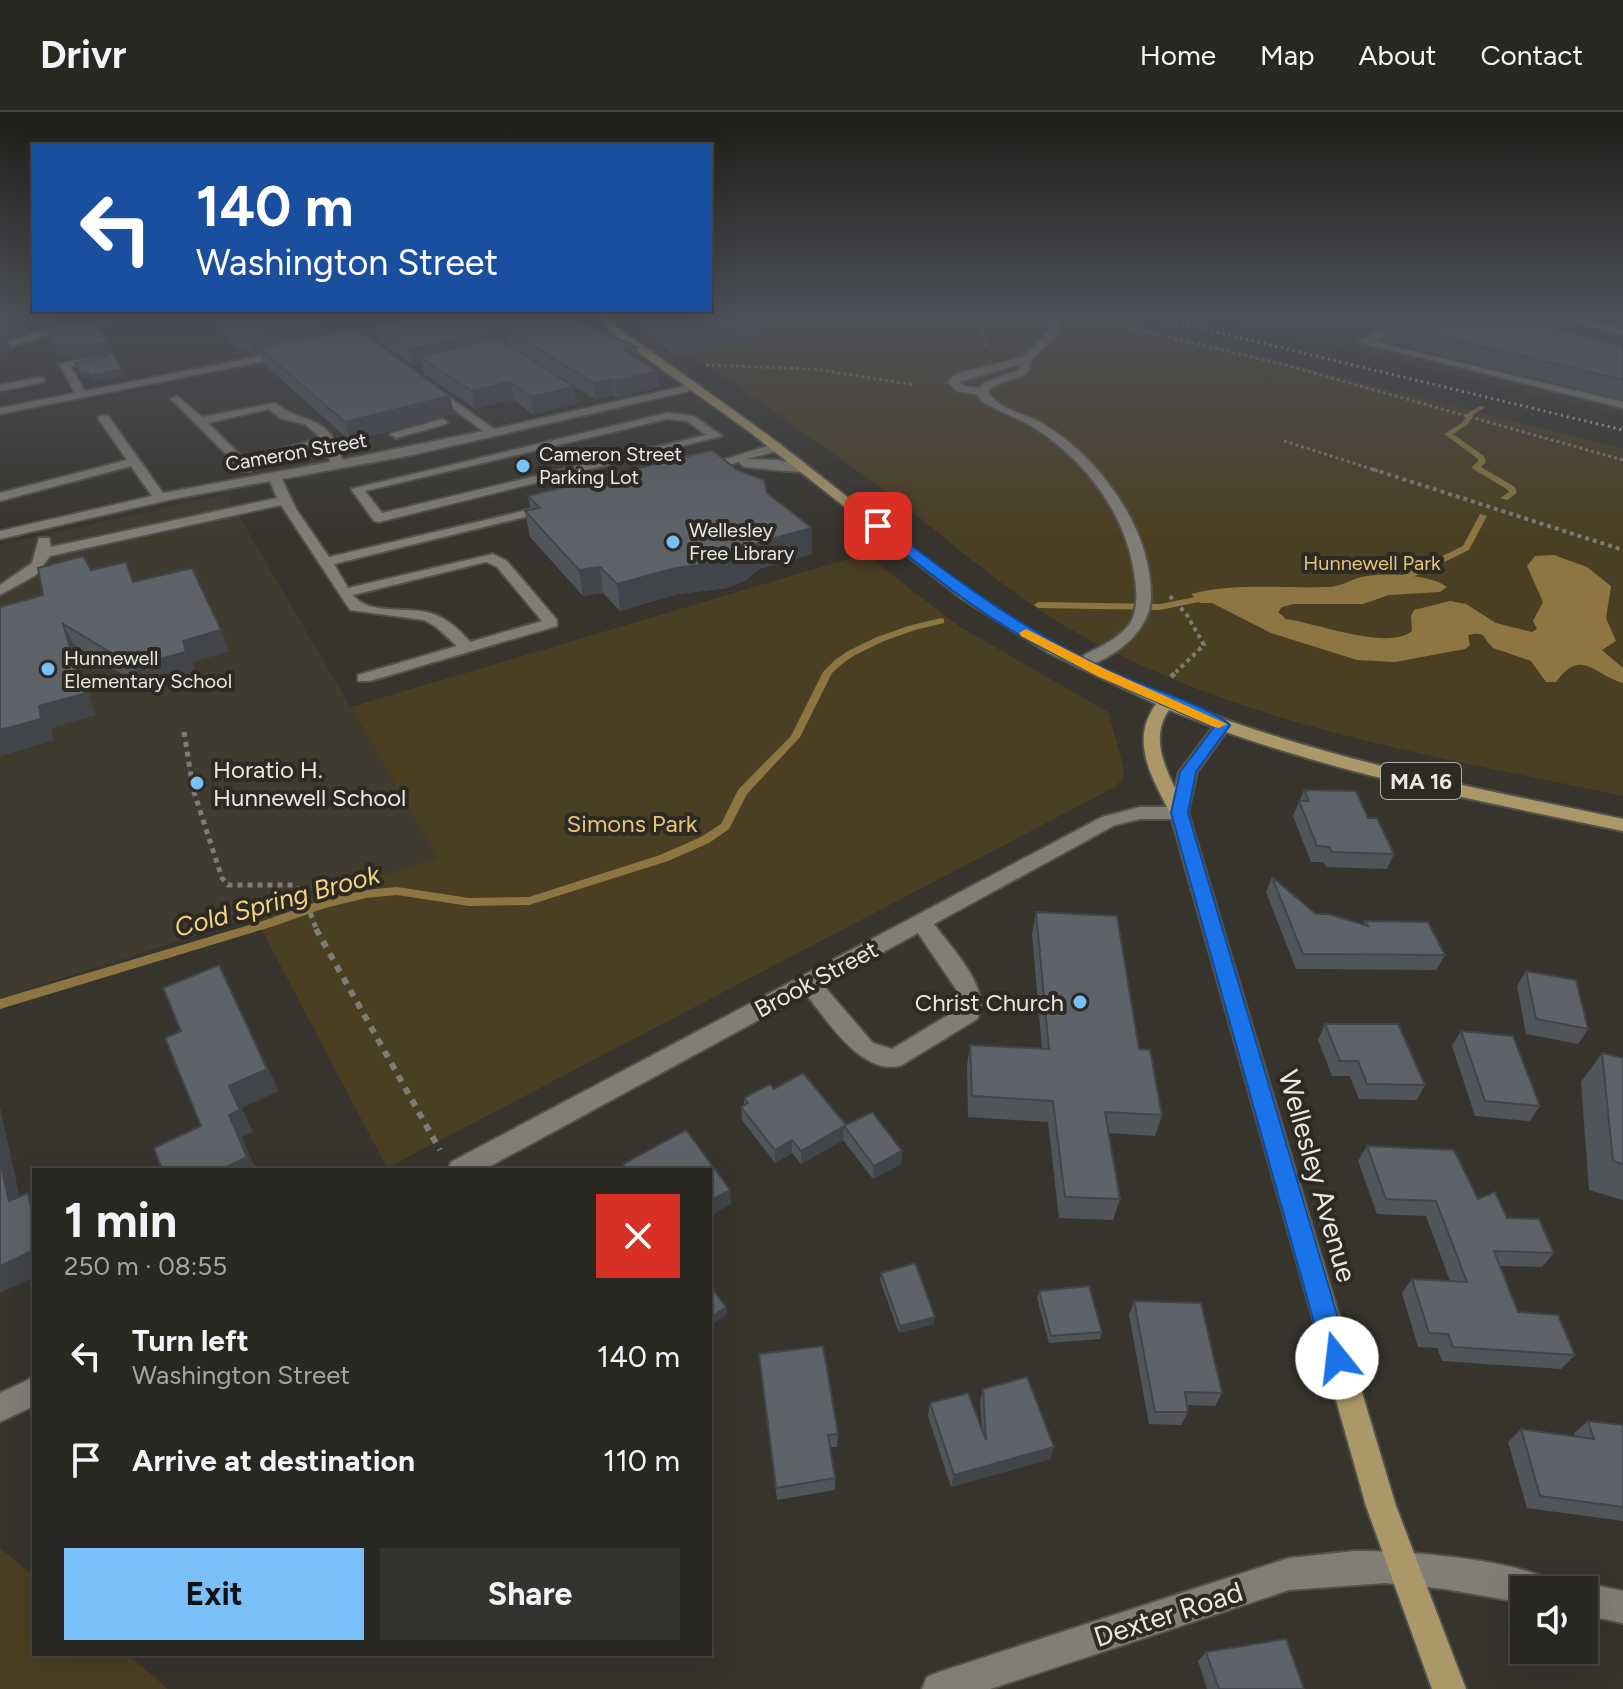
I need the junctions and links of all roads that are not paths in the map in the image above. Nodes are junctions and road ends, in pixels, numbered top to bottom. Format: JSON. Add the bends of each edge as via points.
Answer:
{"nodes":[{"id":1,"x":78,"y":388,"type":"edge"},
{"id":2,"x":120,"y":388,"type":"edge"},
{"id":3,"x":432,"y":388,"type":"edge"},
{"id":4,"x":691,"y":388,"type":"edge"},
{"id":5,"x":695,"y":388,"type":"edge"},
{"id":6,"x":959,"y":388,"type":"edge"},
{"id":7,"x":987,"y":388,"type":"edge"},
{"id":8,"x":1551,"y":388,"type":"edge"},
{"id":9,"x":982,"y":392,"type":"junction"},
{"id":10,"x":82,"y":395,"type":"junction"},
{"id":11,"x":177,"y":399,"type":"dead end"},
{"id":12,"x":585,"y":401,"type":"edge"},
{"id":13,"x":1623,"y":405,"type":"edge"},
{"id":14,"x":596,"y":409,"type":"junction"},
{"id":15,"x":0,"y":411,"type":"edge"},
{"id":16,"x":104,"y":418,"type":"dead end"},
{"id":17,"x":200,"y":421,"type":"junction"},
{"id":18,"x":442,"y":422,"type":"edge"},
{"id":19,"x":495,"y":432,"type":"junction"},
{"id":20,"x":330,"y":439,"type":"junction"},
{"id":21,"x":777,"y":447,"type":"junction"},
{"id":22,"x":412,"y":451,"type":"junction"},
{"id":23,"x":520,"y":451,"type":"junction"},
{"id":24,"x":136,"y":461,"type":"junction"},
{"id":25,"x":337,"y":466,"type":"junction"},
{"id":26,"x":704,"y":468,"type":"junction"},
{"id":27,"x":806,"y":470,"type":"junction"},
{"id":28,"x":689,"y":471,"type":"edge"},
{"id":29,"x":275,"y":477,"type":"junction"},
{"id":30,"x":0,"y":497,"type":"edge"},
{"id":31,"x":160,"y":498,"type":"junction"},
{"id":32,"x":285,"y":500,"type":"junction"},
{"id":33,"x":568,"y":502,"type":"edge"},
{"id":34,"x":39,"y":525,"type":"junction"},
{"id":35,"x":0,"y":535,"type":"edge"},
{"id":36,"x":44,"y":553,"type":"junction"},
{"id":37,"x":326,"y":562,"type":"junction"},
{"id":38,"x":0,"y":591,"type":"edge"},
{"id":39,"x":345,"y":593,"type":"junction"},
{"id":40,"x":467,"y":648,"type":"junction"},
{"id":41,"x":1082,"y":663,"type":"junction"},
{"id":42,"x":364,"y":678,"type":"dead end"},
{"id":43,"x":1166,"y":702,"type":"junction"},
{"id":44,"x":1223,"y":725,"type":"junction"},
{"id":45,"x":1179,"y":813,"type":"junction"},
{"id":46,"x":1623,"y":825,"type":"edge"},
{"id":47,"x":922,"y":922,"type":"junction"},
{"id":48,"x":809,"y":983,"type":"junction"},
{"id":49,"x":452,"y":1163,"type":"edge"},
{"id":50,"x":32,"y":1392,"type":"edge"},
{"id":51,"x":0,"y":1408,"type":"edge"},
{"id":52,"x":1401,"y":1566,"type":"junction"},
{"id":53,"x":1510,"y":1584,"type":"edge"},
{"id":54,"x":1598,"y":1602,"type":"edge"},
{"id":55,"x":1623,"y":1607,"type":"edge"},
{"id":56,"x":939,"y":1689,"type":"edge"},
{"id":57,"x":1449,"y":1689,"type":"edge"}],
"edges":[{"from":1,"to":10,"type":"street"},
{"from":2,"to":10,"type":"street"},
{"from":3,"to":19,"type":"street"},
{"from":4,"to":14,"type":"street","name":"Cameron Street"},
{"from":5,"to":21,"type":"main road","number":"MA 16"},
{"from":6,"to":9,"type":"street"},
{"from":7,"to":9,"type":"street"},
{"from":8,"to":13,"type":"street"},
{"from":9,"to":41,"type":"street","via":[[985,399],[1049,434],[1107,491],[1135,541],[1142,606],[1131,630]]},
{"from":10,"to":15,"type":"street"},
{"from":11,"to":17,"type":"street"},
{"from":12,"to":14,"type":"street"},
{"from":14,"to":19,"type":"street","name":"Cameron Street"},
{"from":16,"to":24,"type":"street"},
{"from":17,"to":20,"type":"street","via":[[271,405],[286,417],[309,421]]},
{"from":17,"to":20,"type":"street","via":[[245,465]]},
{"from":18,"to":22,"type":"street","via":[[394,432]]},
{"from":19,"to":22,"type":"street","name":"Cameron Street"},
{"from":19,"to":23,"type":"street"},
{"from":20,"to":25,"type":"street"},
{"from":21,"to":26,"type":"street"},
{"from":21,"to":27,"type":"main road","number":"MA 16"},
{"from":22,"to":25,"type":"street","name":"Cameron Street"},
{"from":23,"to":23,"type":"street","via":[[357,489],[379,518],[716,436],[690,418],[667,416]]},
{"from":24,"to":30,"type":"street"},
{"from":24,"to":31,"type":"street"},
{"from":25,"to":29,"type":"street","name":"Cameron Street"},
{"from":26,"to":27,"type":"street","via":[[762,463]]},
{"from":26,"to":28,"type":"street"},
{"from":27,"to":41,"type":"main road","number":"MA 16","via":[[961,591]]},
{"from":29,"to":31,"type":"street","name":"Cameron Street"},
{"from":29,"to":32,"type":"street"},
{"from":31,"to":34,"type":"street","name":"Cameron Street"},
{"from":32,"to":36,"type":"street"},
{"from":32,"to":37,"type":"street"},
{"from":33,"to":37,"type":"street"},
{"from":34,"to":35,"type":"street","name":"Cameron Street"},
{"from":34,"to":36,"type":"street"},
{"from":36,"to":38,"type":"street","via":[[30,573]]},
{"from":37,"to":39,"type":"street"},
{"from":39,"to":40,"type":"street","via":[[355,607],[441,621]]},
{"from":39,"to":40,"type":"street","via":[[474,559],[493,559],[552,623]]},
{"from":40,"to":42,"type":"street"},
{"from":41,"to":43,"type":"main road","number":"MA 16"},
{"from":43,"to":44,"type":"main road","number":"MA 16"},
{"from":43,"to":45,"type":"main road","name":"Wellesley Avenue","via":[[1152,721],[1150,741]]},
{"from":44,"to":45,"type":"main road","name":"Wellesley Avenue","via":[[1188,772]]},
{"from":44,"to":46,"type":"main road","number":"MA 16","via":[[1337,760]]},
{"from":45,"to":47,"type":"street","name":"Brook Street","via":[[1140,813],[1109,821]]},
{"from":45,"to":52,"type":"main road","name":"Wellesley Avenue"},
{"from":47,"to":48,"type":"street","name":"Brook Street"},
{"from":47,"to":48,"type":"street","via":[[969,991],[969,1013],[894,1059],[865,1050]]},
{"from":48,"to":49,"type":"street","name":"Brook Street"},
{"from":50,"to":51,"type":"street"},
{"from":52,"to":53,"type":"street","name":"Dexter Road"},
{"from":52,"to":56,"type":"street","name":"Dexter Road","via":[[1289,1574]]},
{"from":52,"to":57,"type":"main road","name":"Wellesley Avenue"},
{"from":54,"to":55,"type":"street"}]}
